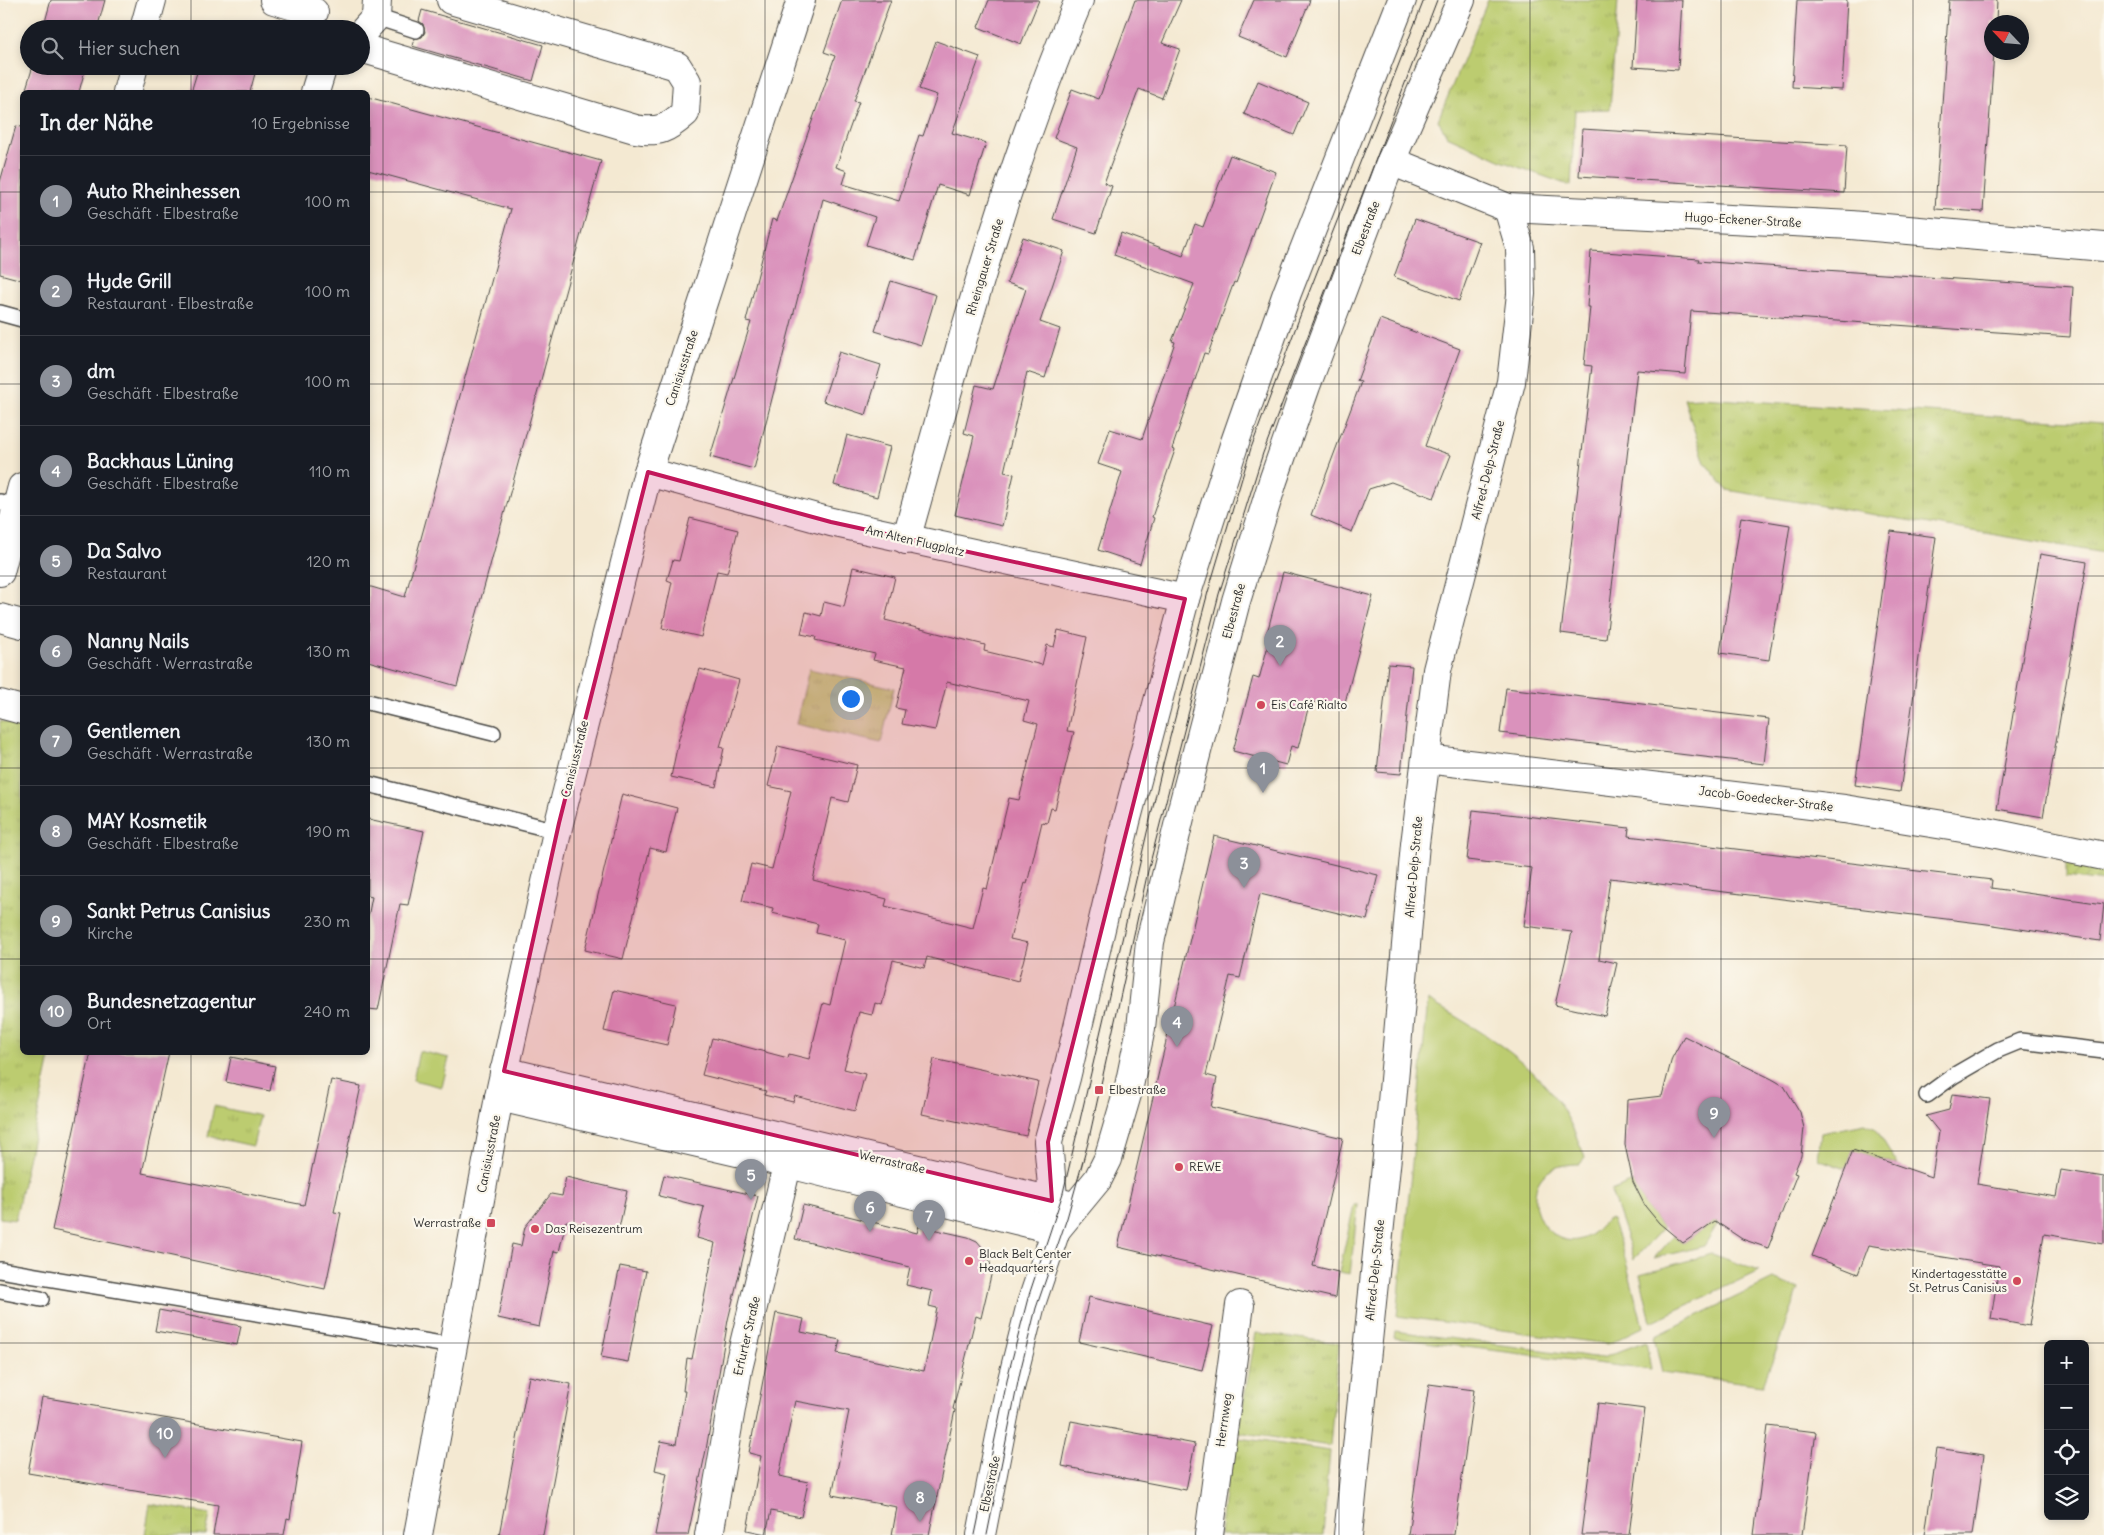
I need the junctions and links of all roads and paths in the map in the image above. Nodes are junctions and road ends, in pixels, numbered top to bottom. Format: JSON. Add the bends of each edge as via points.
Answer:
{"nodes":[{"id":1,"x":152,"y":0,"type":"edge"},
{"id":2,"x":274,"y":0,"type":"edge"},
{"id":3,"x":451,"y":0,"type":"edge"},
{"id":4,"x":801,"y":0,"type":"edge"},
{"id":5,"x":1080,"y":0,"type":"edge"},
{"id":6,"x":1402,"y":0,"type":"edge"},
{"id":7,"x":1461,"y":0,"type":"edge"},
{"id":8,"x":318,"y":13,"type":"edge"},
{"id":9,"x":372,"y":17,"type":"edge"},
{"id":10,"x":146,"y":20,"type":"edge"},
{"id":11,"x":416,"y":30,"type":"dead end"},
{"id":12,"x":370,"y":51,"type":"edge"},
{"id":13,"x":132,"y":75,"type":"edge"},
{"id":14,"x":320,"y":75,"type":"edge"},
{"id":15,"x":128,"y":90,"type":"edge"},
{"id":16,"x":316,"y":90,"type":"edge"},
{"id":17,"x":1391,"y":161,"type":"junction"},
{"id":18,"x":1508,"y":208,"type":"junction"},
{"id":19,"x":2104,"y":247,"type":"edge"},
{"id":20,"x":0,"y":312,"type":"edge"},
{"id":21,"x":20,"y":318,"type":"edge"},
{"id":22,"x":648,"y":472,"type":"junction"},
{"id":23,"x":13,"y":499,"type":"edge"},
{"id":24,"x":906,"y":540,"type":"junction"},
{"id":25,"x":2,"y":555,"type":"edge"},
{"id":26,"x":1185,"y":599,"type":"junction"},
{"id":27,"x":0,"y":618,"type":"edge"},
{"id":28,"x":20,"y":623,"type":"edge"},
{"id":29,"x":370,"y":702,"type":"edge"},
{"id":30,"x":0,"y":704,"type":"edge"},
{"id":31,"x":20,"y":709,"type":"edge"},
{"id":32,"x":493,"y":733,"type":"dead end"},
{"id":33,"x":1426,"y":759,"type":"junction"},
{"id":34,"x":370,"y":784,"type":"edge"},
{"id":35,"x":557,"y":830,"type":"junction"},
{"id":36,"x":2104,"y":856,"type":"edge"},
{"id":37,"x":2104,"y":1051,"type":"edge"},
{"id":38,"x":502,"y":1084,"type":"junction"},
{"id":39,"x":1927,"y":1095,"type":"dead end"},
{"id":40,"x":791,"y":1151,"type":"junction"},
{"id":41,"x":1063,"y":1203,"type":"junction"},
{"id":42,"x":1056,"y":1230,"type":"junction"},
{"id":43,"x":0,"y":1270,"type":"edge"},
{"id":44,"x":0,"y":1291,"type":"edge"},
{"id":45,"x":41,"y":1299,"type":"dead end"},
{"id":46,"x":1240,"y":1305,"type":"dead end"},
{"id":47,"x":453,"y":1346,"type":"junction"},
{"id":48,"x":418,"y":1535,"type":"edge"},
{"id":49,"x":710,"y":1535,"type":"edge"},
{"id":50,"x":980,"y":1535,"type":"edge"},
{"id":51,"x":1209,"y":1535,"type":"edge"},
{"id":52,"x":1348,"y":1535,"type":"edge"}],
"edges":[{"from":1,"to":10,"type":"street"},
{"from":2,"to":8,"type":"street"},
{"from":3,"to":12,"type":"street","via":[[677,66],[687,82],[685,113],[671,126],[652,132],[635,129]]},
{"from":4,"to":22,"type":"street","name":"Canisiusstraße"},
{"from":5,"to":24,"type":"street","name":"Rheingauer Straße","via":[[1027,137],[993,240]]},
{"from":6,"to":26,"type":"street","name":"Elbestraße","via":[[1287,293]]},
{"from":7,"to":17,"type":"street","name":"Elbestraße"},
{"from":9,"to":11,"type":"lane"},
{"from":13,"to":15,"type":"street"},
{"from":14,"to":16,"type":"street"},
{"from":17,"to":18,"type":"street","name":"Hugo-Eckener-Straße"},
{"from":17,"to":41,"type":"street","name":"Elbestraße","via":[[1306,386],[1236,601],[1150,942],[1141,1028],[1128,1091],[1108,1159],[1098,1179]]},
{"from":18,"to":19,"type":"street","name":"Hugo-Eckener-Straße","via":[[1851,225]]},
{"from":18,"to":33,"type":"street","name":"Alfred-Delp-Straße","via":[[1520,248],[1522,294],[1511,382],[1437,670]]},
{"from":20,"to":21,"type":"lane"},
{"from":22,"to":24,"type":"street","name":"Am Alten Flugplatz"},
{"from":22,"to":35,"type":"street","name":"Canisiusstraße"},
{"from":23,"to":25,"type":"street"},
{"from":24,"to":26,"type":"street","name":"Am Alten Flugplatz"},
{"from":26,"to":41,"type":"street","name":"Elbestraße","via":[[1126,822],[1048,1142]]},
{"from":27,"to":28,"type":"street"},
{"from":29,"to":32,"type":"lane"},
{"from":30,"to":31,"type":"street"},
{"from":33,"to":36,"type":"street","name":"Jacob-Goedecker-Straße","via":[[1844,809],[1987,832]]},
{"from":33,"to":52,"type":"street","name":"Alfred-Delp-Straße"},
{"from":34,"to":35,"type":"lane"},
{"from":35,"to":38,"type":"street","name":"Canisiusstraße"},
{"from":37,"to":39,"type":"lane","via":[[2020,1041],[1953,1076]]},
{"from":38,"to":40,"type":"street","name":"Werrastraße"},
{"from":38,"to":47,"type":"street","name":"Canisiusstraße"},
{"from":40,"to":41,"type":"street","name":"Werrastraße"},
{"from":40,"to":42,"type":"street","name":"Werrastraße"},
{"from":40,"to":49,"type":"street","name":"Erfurter Straße","via":[[738,1369]]},
{"from":41,"to":42,"type":"street","name":"Elbestraße"},
{"from":42,"to":50,"type":"street","name":"Elbestraße","via":[[1031,1304],[1010,1387]]},
{"from":43,"to":47,"type":"lane"},
{"from":44,"to":45,"type":"lane"},
{"from":46,"to":51,"type":"street","name":"Herrnweg"},
{"from":47,"to":48,"type":"street","name":"Canisiusstraße"}]}
